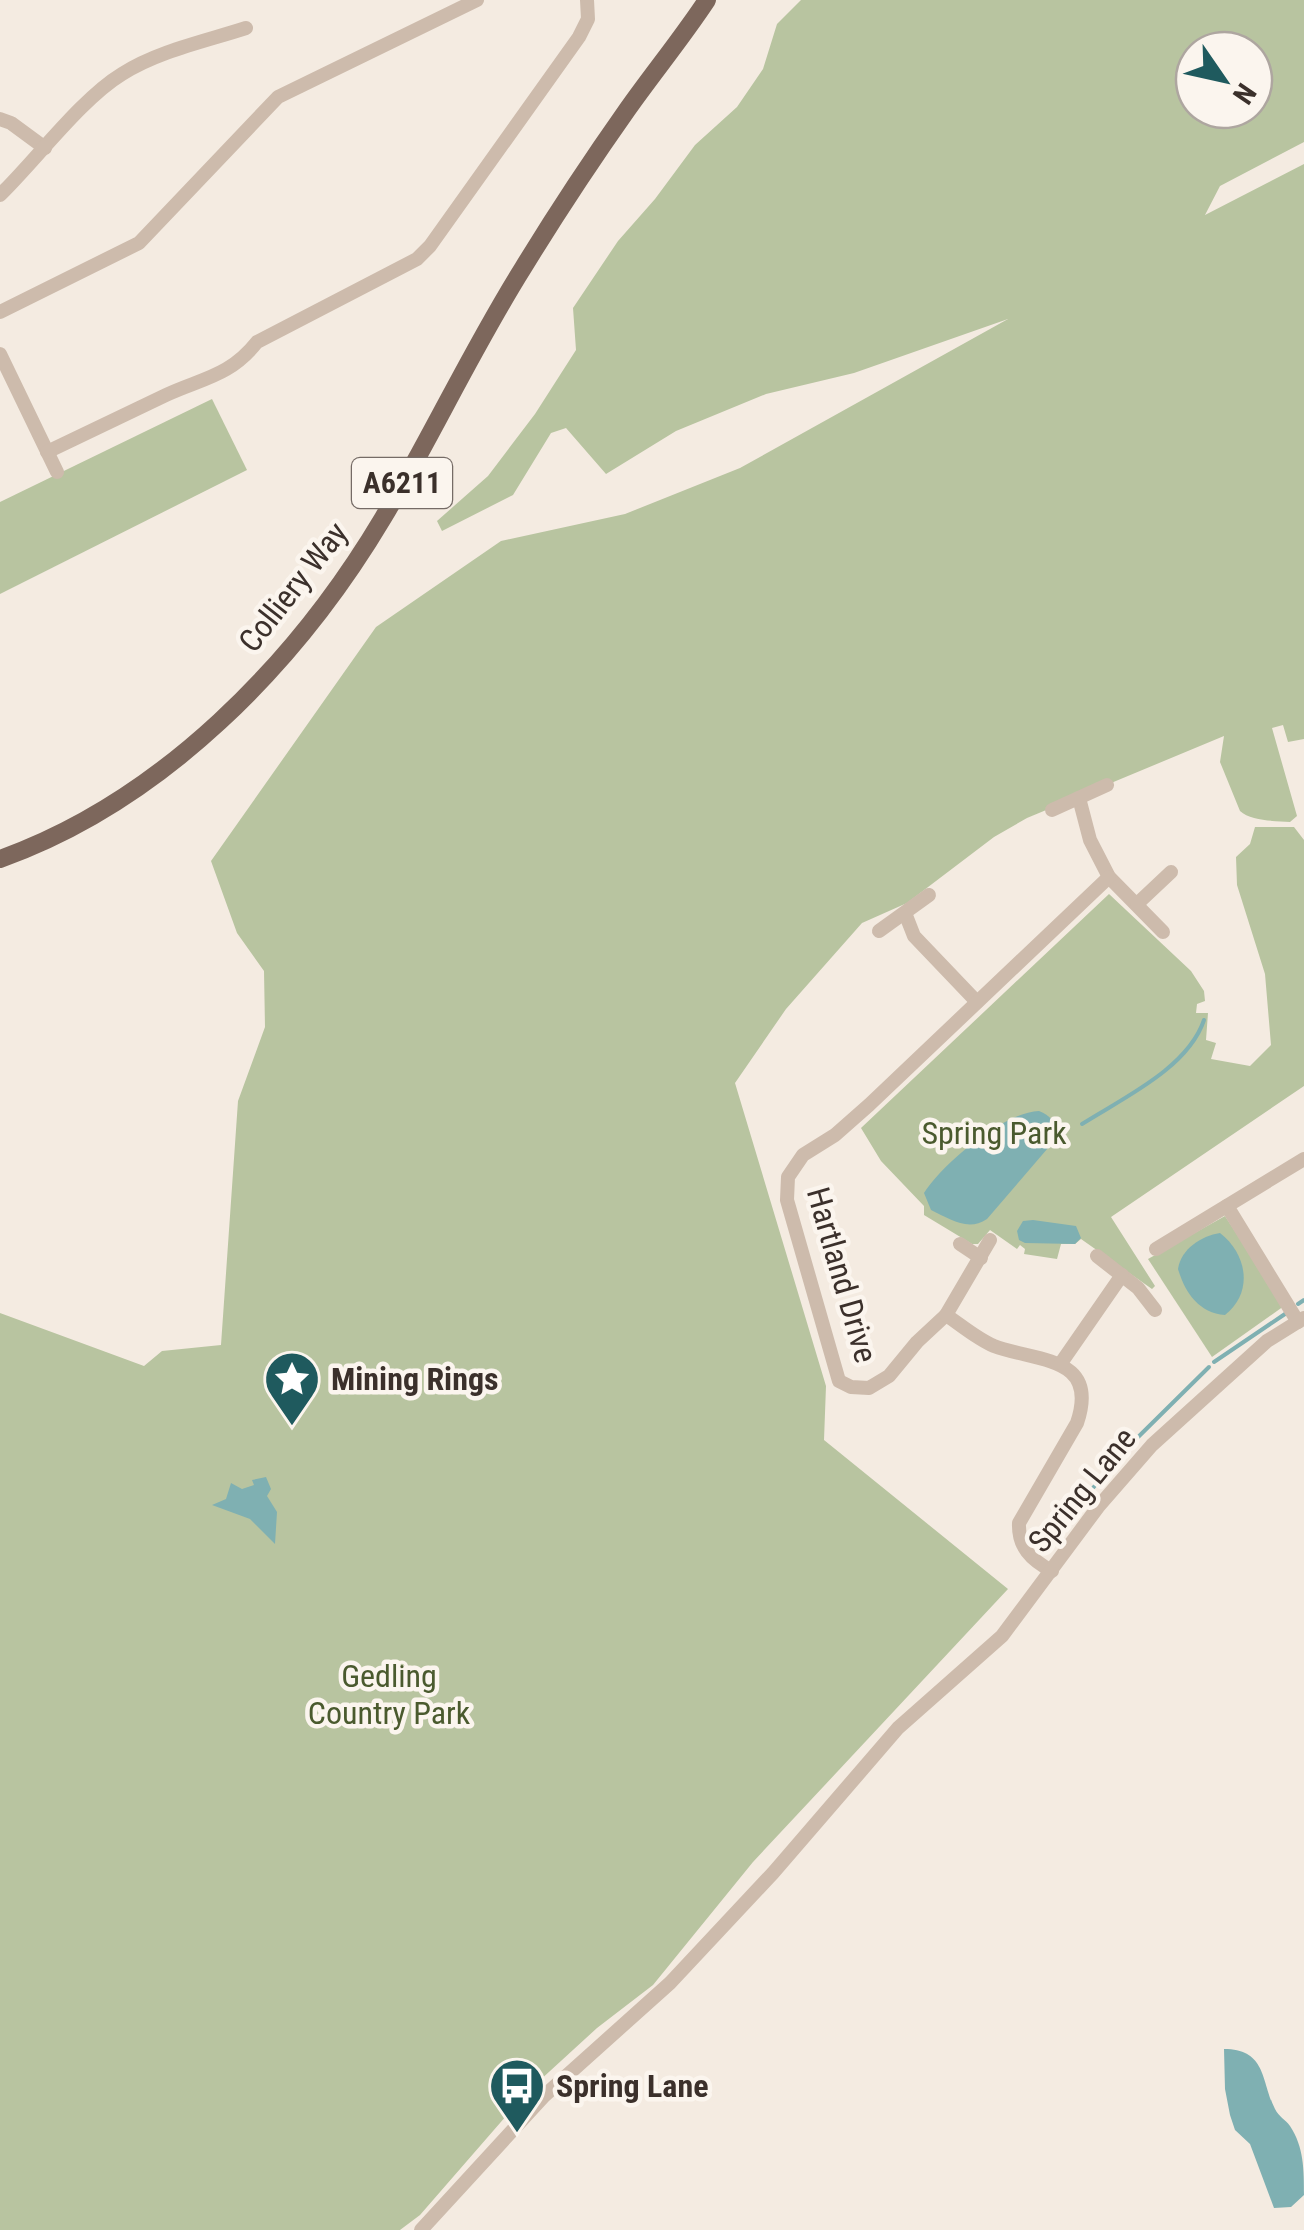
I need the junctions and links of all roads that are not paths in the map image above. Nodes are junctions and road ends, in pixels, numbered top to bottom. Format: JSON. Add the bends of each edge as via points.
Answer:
{"nodes":[{"id":1,"x":477,"y":0,"type":"edge"},
{"id":2,"x":587,"y":0,"type":"edge"},
{"id":3,"x":704,"y":3,"type":"edge"},
{"id":4,"x":246,"y":28,"type":"dead end"},
{"id":5,"x":0,"y":119,"type":"edge"},
{"id":6,"x":46,"y":148,"type":"junction"},
{"id":7,"x":0,"y":195,"type":"edge"},
{"id":8,"x":0,"y":312,"type":"edge"},
{"id":9,"x":0,"y":354,"type":"edge"},
{"id":10,"x":47,"y":452,"type":"junction"},
{"id":11,"x":57,"y":472,"type":"dead end"},
{"id":12,"x":1107,"y":785,"type":"dead end"},
{"id":13,"x":1079,"y":798,"type":"junction"},
{"id":14,"x":1052,"y":810,"type":"dead end"},
{"id":15,"x":0,"y":859,"type":"edge"},
{"id":16,"x":1170,"y":872,"type":"dead end"},
{"id":17,"x":1109,"y":877,"type":"junction"},
{"id":18,"x":929,"y":895,"type":"dead end"},
{"id":19,"x":1136,"y":904,"type":"junction"},
{"id":20,"x":905,"y":913,"type":"junction"},
{"id":21,"x":879,"y":931,"type":"dead end"},
{"id":22,"x":1162,"y":932,"type":"dead end"},
{"id":23,"x":977,"y":1002,"type":"junction"},
{"id":24,"x":1304,"y":1159,"type":"edge"},
{"id":25,"x":1227,"y":1206,"type":"junction"},
{"id":26,"x":990,"y":1240,"type":"dead end"},
{"id":27,"x":960,"y":1244,"type":"dead end"},
{"id":28,"x":1156,"y":1249,"type":"dead end"},
{"id":29,"x":1097,"y":1256,"type":"dead end"},
{"id":30,"x":981,"y":1258,"type":"junction"},
{"id":31,"x":1122,"y":1275,"type":"junction"},
{"id":32,"x":1155,"y":1310,"type":"dead end"},
{"id":33,"x":946,"y":1314,"type":"junction"},
{"id":34,"x":1301,"y":1320,"type":"edge"},
{"id":35,"x":1062,"y":1363,"type":"junction"},
{"id":36,"x":1052,"y":1570,"type":"junction"},
{"id":37,"x":421,"y":2230,"type":"edge"}],
"edges":[{"from":1,"to":8,"type":"street","via":[[278,97],[139,243]]},
{"from":2,"to":10,"type":"street","via":[[588,19],[578,37],[417,260],[257,342],[244,359],[200,384]]},
{"from":3,"to":15,"type":"main road","name":"Colliery Way","number":"A6211","via":[[531,254],[382,519],[274,664],[179,756],[139,785],[88,818]]},
{"from":4,"to":6,"type":"street","via":[[120,75]]},
{"from":5,"to":6,"type":"street"},
{"from":6,"to":7,"type":"street"},
{"from":9,"to":10,"type":"street"},
{"from":10,"to":11,"type":"street"},
{"from":12,"to":13,"type":"street"},
{"from":13,"to":14,"type":"street"},
{"from":13,"to":17,"type":"street"},
{"from":16,"to":19,"type":"street"},
{"from":17,"to":19,"type":"street"},
{"from":17,"to":23,"type":"street","name":"Hartland Drive"},
{"from":18,"to":20,"type":"street"},
{"from":19,"to":22,"type":"street"},
{"from":20,"to":21,"type":"street"},
{"from":20,"to":23,"type":"street","via":[[914,936]]},
{"from":23,"to":33,"type":"street","name":"Hartland Drive","via":[[858,1115],[802,1156],[788,1177],[787,1200],[839,1381],[869,1388],[889,1376]]},
{"from":24,"to":25,"type":"street"},
{"from":25,"to":28,"type":"street"},
{"from":25,"to":34,"type":"street"},
{"from":26,"to":30,"type":"street"},
{"from":27,"to":30,"type":"street"},
{"from":29,"to":31,"type":"street"},
{"from":30,"to":33,"type":"street"},
{"from":31,"to":32,"type":"street"},
{"from":31,"to":35,"type":"street"},
{"from":33,"to":35,"type":"street","via":[[992,1345]]},
{"from":34,"to":36,"type":"street","name":"Spring Lane","via":[[1152,1445]]},
{"from":35,"to":36,"type":"street","via":[[1080,1388],[1081,1410],[1018,1530],[1028,1554]]},
{"from":36,"to":37,"type":"street","name":"Spring Lane","via":[[1002,1636],[898,1728],[670,1983],[544,2096]]}]}
